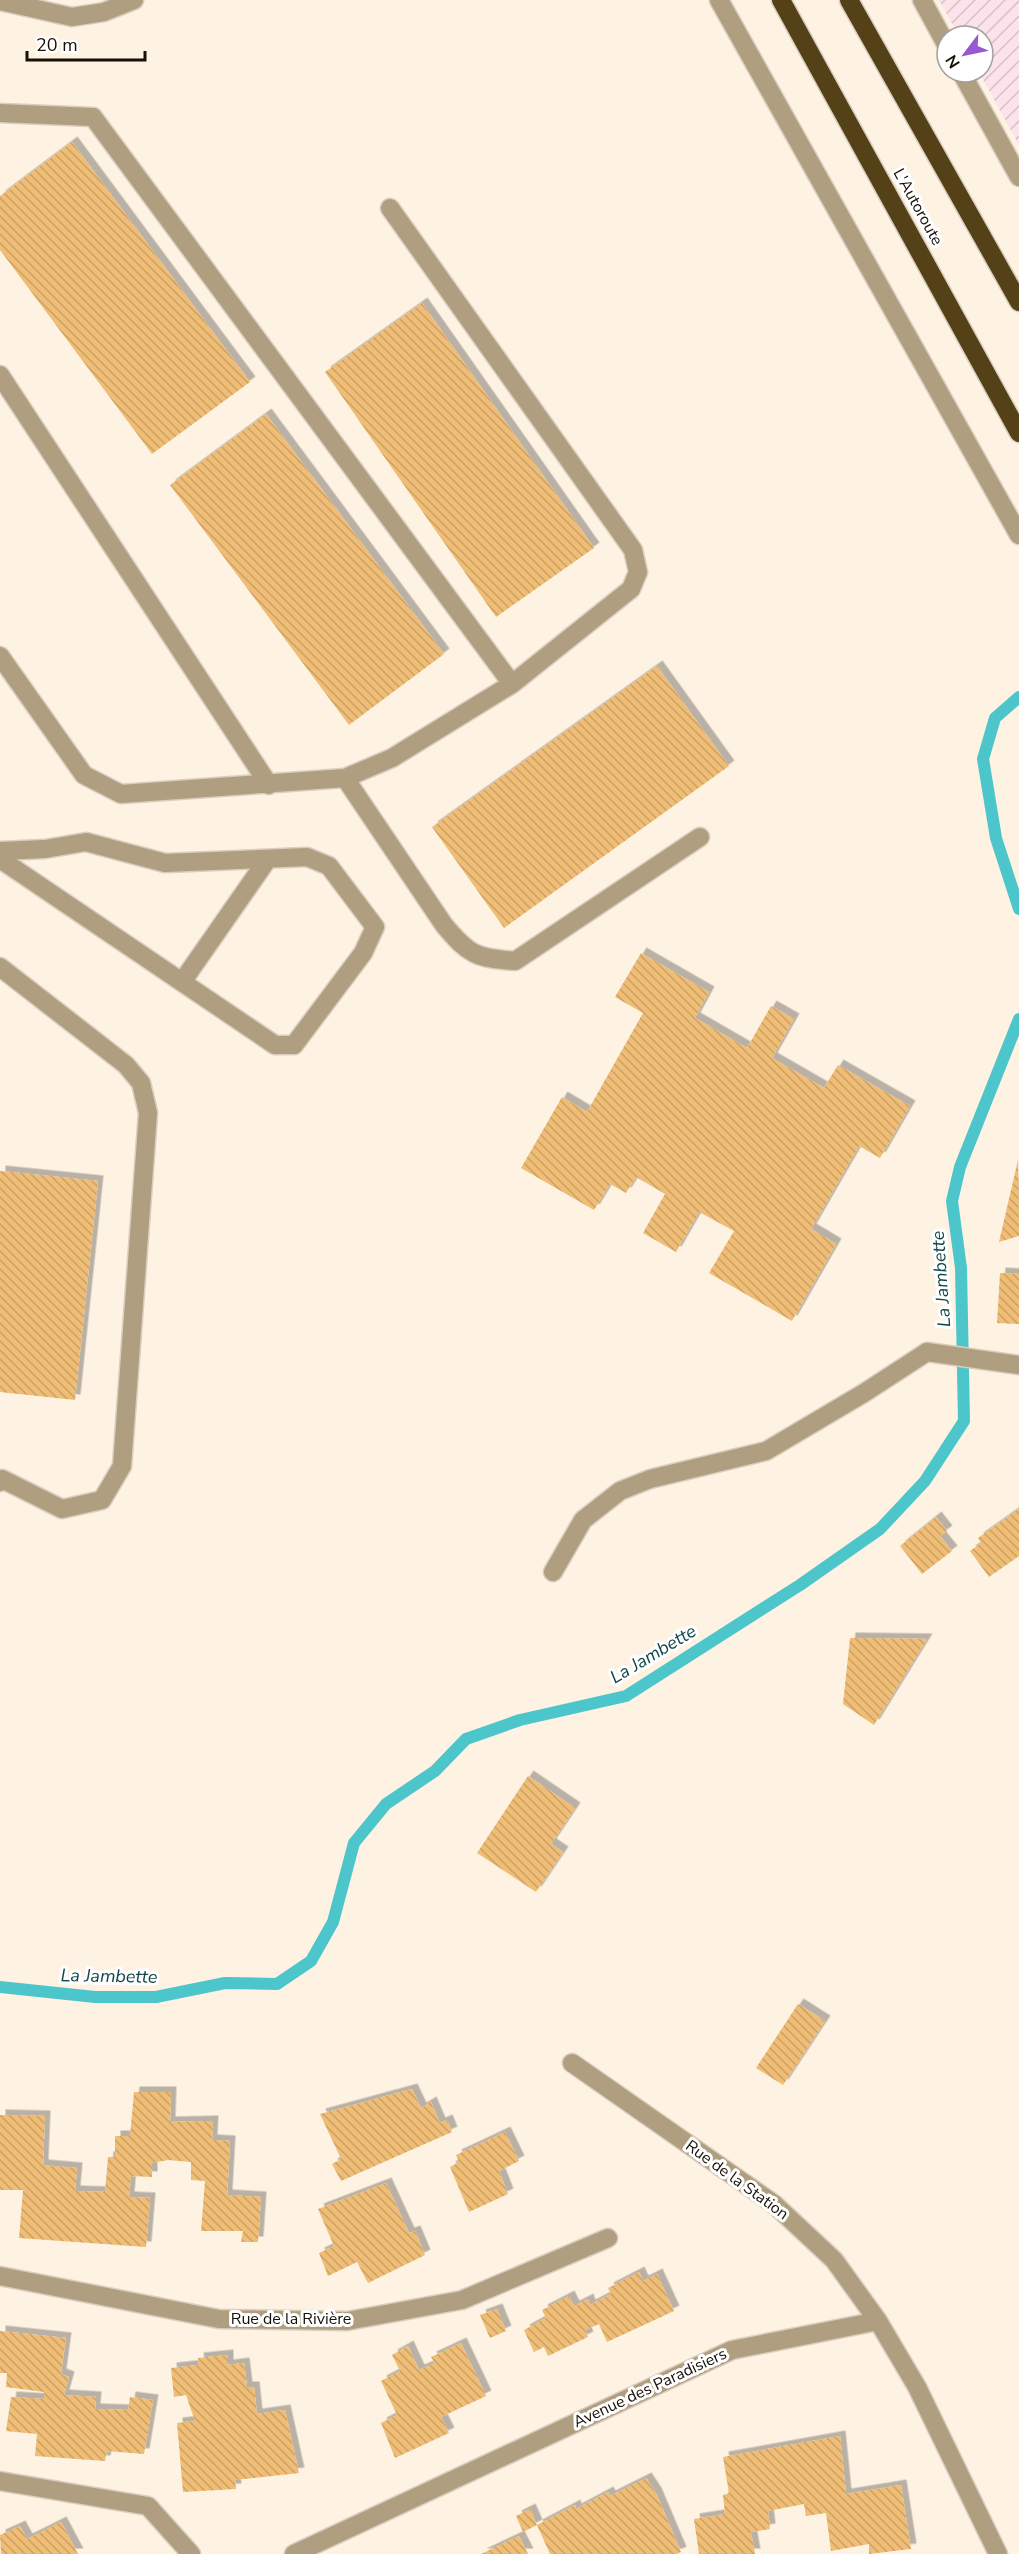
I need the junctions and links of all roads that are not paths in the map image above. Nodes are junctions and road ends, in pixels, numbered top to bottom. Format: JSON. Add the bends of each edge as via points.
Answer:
{"nodes":[{"id":1,"x":134,"y":0,"type":"edge"},
{"id":2,"x":720,"y":0,"type":"edge"},
{"id":3,"x":774,"y":0,"type":"edge"},
{"id":4,"x":782,"y":0,"type":"edge"},
{"id":5,"x":851,"y":0,"type":"edge"},
{"id":6,"x":922,"y":0,"type":"edge"},
{"id":7,"x":0,"y":1,"type":"edge"},
{"id":8,"x":935,"y":24,"type":"edge"},
{"id":9,"x":968,"y":84,"type":"edge"},
{"id":10,"x":0,"y":113,"type":"edge"},
{"id":11,"x":846,"y":116,"type":"junction"},
{"id":12,"x":1019,"y":177,"type":"edge"},
{"id":13,"x":390,"y":208,"type":"dead end"},
{"id":14,"x":1019,"y":303,"type":"edge"},
{"id":15,"x":0,"y":375,"type":"edge"},
{"id":16,"x":1019,"y":433,"type":"edge"},
{"id":17,"x":1019,"y":535,"type":"edge"},
{"id":18,"x":0,"y":656,"type":"edge"},
{"id":19,"x":512,"y":684,"type":"junction"},
{"id":20,"x":345,"y":778,"type":"junction"},
{"id":21,"x":269,"y":785,"type":"junction"},
{"id":22,"x":700,"y":837,"type":"dead end"},
{"id":23,"x":0,"y":851,"type":"edge"},
{"id":24,"x":0,"y":859,"type":"edge"},
{"id":25,"x":267,"y":860,"type":"junction"},
{"id":26,"x":0,"y":967,"type":"edge"},
{"id":27,"x":182,"y":982,"type":"junction"},
{"id":28,"x":1019,"y":1365,"type":"edge"},
{"id":29,"x":1,"y":1480,"type":"edge"},
{"id":30,"x":553,"y":1572,"type":"dead end"},
{"id":31,"x":573,"y":2063,"type":"dead end"},
{"id":32,"x":608,"y":2238,"type":"dead end"},
{"id":33,"x":0,"y":2276,"type":"edge"},
{"id":34,"x":878,"y":2321,"type":"junction"},
{"id":35,"x":0,"y":2481,"type":"edge"},
{"id":36,"x":191,"y":2554,"type":"edge"},
{"id":37,"x":294,"y":2554,"type":"edge"},
{"id":38,"x":998,"y":2554,"type":"edge"}],
"edges":[{"from":1,"to":7,"type":"street","via":[[104,12],[72,17]]},
{"from":2,"to":17,"type":"street"},
{"from":3,"to":11,"type":"highway"},
{"from":4,"to":11,"type":"highway","name":"L'Autoroute"},
{"from":5,"to":14,"type":"highway"},
{"from":6,"to":8,"type":"street"},
{"from":9,"to":12,"type":"street"},
{"from":10,"to":19,"type":"street","via":[[93,117]]},
{"from":11,"to":16,"type":"highway","name":"L'Autoroute"},
{"from":13,"to":19,"type":"street","via":[[633,550],[638,572],[631,589]]},
{"from":15,"to":21,"type":"street"},
{"from":18,"to":21,"type":"street","via":[[84,775],[120,794]]},
{"from":19,"to":20,"type":"street","via":[[392,758]]},
{"from":20,"to":21,"type":"street"},
{"from":20,"to":22,"type":"street","via":[[444,925],[462,946],[485,958],[514,961]]},
{"from":23,"to":25,"type":"street","via":[[86,842],[165,863]]},
{"from":24,"to":27,"type":"street"},
{"from":25,"to":27,"type":"street"},
{"from":25,"to":27,"type":"street","via":[[307,857],[329,866],[375,927],[363,953],[294,1044],[275,1046]]},
{"from":26,"to":29,"type":"street","via":[[126,1065],[141,1083],[148,1113],[122,1466],[102,1500],[62,1509]]},
{"from":28,"to":30,"type":"street","via":[[927,1352],[766,1451],[650,1479],[620,1491],[583,1520]]},
{"from":31,"to":34,"type":"street","name":"Rue de la Station","via":[[774,2204],[834,2260]]},
{"from":32,"to":33,"type":"street","name":"Rue de la Rivière","via":[[462,2300],[347,2321],[219,2319]]},
{"from":34,"to":37,"type":"street","name":"Avenue des Paradisiers","via":[[732,2350]]},
{"from":34,"to":38,"type":"street","via":[[917,2387]]},
{"from":35,"to":36,"type":"street","via":[[148,2506]]}]}
